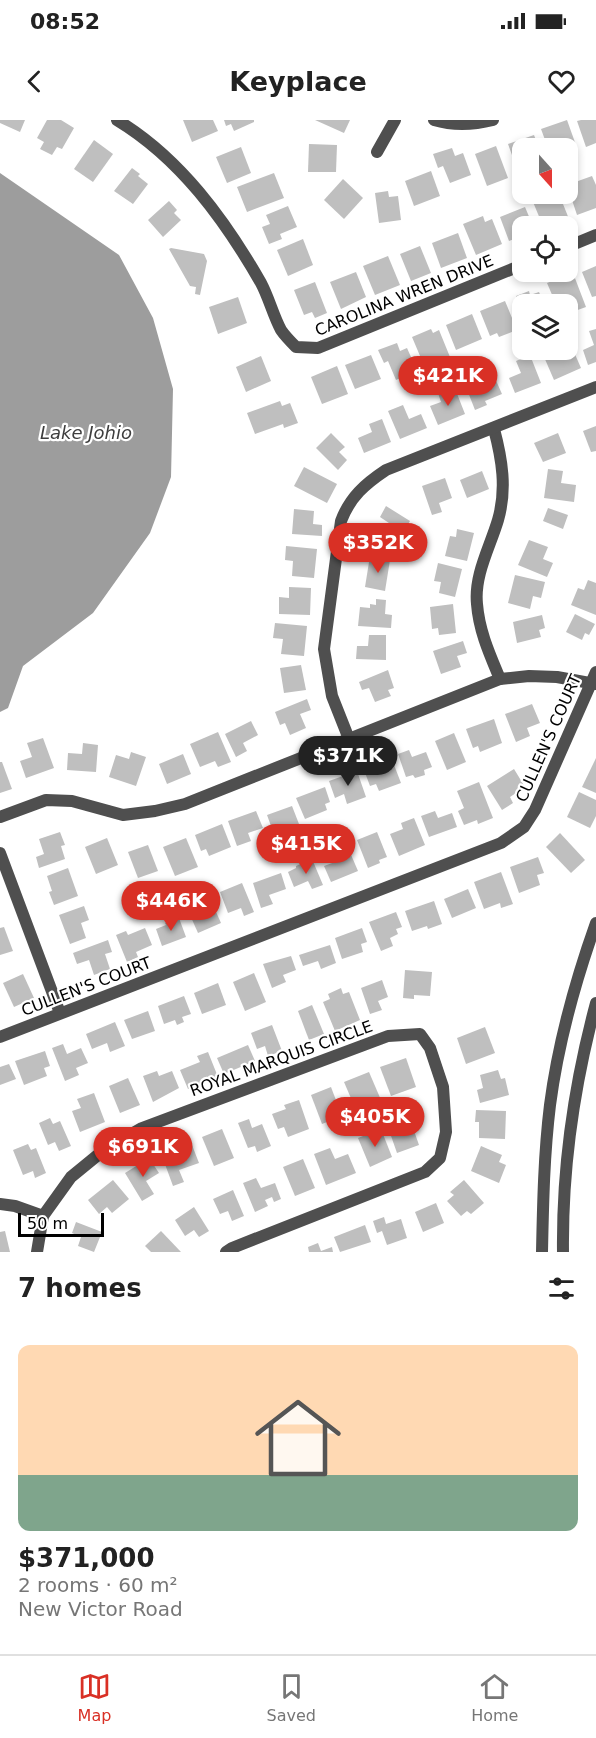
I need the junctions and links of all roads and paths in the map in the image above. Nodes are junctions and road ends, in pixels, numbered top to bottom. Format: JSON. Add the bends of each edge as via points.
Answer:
{"nodes":[{"id":1,"x":117,"y":120,"type":"edge"},
{"id":2,"x":395,"y":120,"type":"edge"},
{"id":3,"x":434,"y":120,"type":"edge"},
{"id":4,"x":493,"y":120,"type":"edge"},
{"id":5,"x":137,"y":125,"type":"edge"},
{"id":6,"x":377,"y":152,"type":"dead end"},
{"id":7,"x":596,"y":235,"type":"edge"},
{"id":8,"x":578,"y":242,"type":"edge"},
{"id":9,"x":512,"y":269,"type":"edge"},
{"id":10,"x":596,"y":387,"type":"edge"},
{"id":11,"x":494,"y":429,"type":"junction"},
{"id":12,"x":500,"y":679,"type":"junction"},
{"id":13,"x":595,"y":681,"type":"edge"},
{"id":14,"x":348,"y":739,"type":"junction"},
{"id":15,"x":0,"y":818,"type":"edge"},
{"id":16,"x":0,"y":853,"type":"edge"},
{"id":17,"x":596,"y":923,"type":"edge"},
{"id":18,"x":596,"y":1003,"type":"edge"},
{"id":19,"x":60,"y":1013,"type":"junction"},
{"id":20,"x":0,"y":1037,"type":"edge"},
{"id":21,"x":0,"y":1204,"type":"edge"},
{"id":22,"x":43,"y":1215,"type":"junction"},
{"id":23,"x":37,"y":1252,"type":"edge"},
{"id":24,"x":226,"y":1252,"type":"edge"},
{"id":25,"x":542,"y":1252,"type":"edge"},
{"id":26,"x":563,"y":1252,"type":"edge"}],
"edges":[{"from":1,"to":5,"type":"street"},
{"from":2,"to":6,"type":"street"},
{"from":3,"to":4,"type":"street","via":[[476,125]]},
{"from":5,"to":9,"type":"street","name":"CAROLINA WREN DRIVE","via":[[190,180],[230,232],[262,286],[281,331],[296,347],[318,348]]},
{"from":7,"to":8,"type":"street"},
{"from":10,"to":11,"type":"street"},
{"from":11,"to":12,"type":"street","via":[[503,464],[503,488],[499,517],[479,574],[477,603],[482,631]]},
{"from":11,"to":14,"type":"street","via":[[386,470],[364,485],[346,507],[324,649],[332,696]]},
{"from":12,"to":13,"type":"street","via":[[529,675]]},
{"from":12,"to":14,"type":"street"},
{"from":13,"to":19,"type":"street","name":"CULLEN'S COURT","via":[[535,810],[524,827],[501,843]]},
{"from":14,"to":15,"type":"street","via":[[185,804],[156,811],[123,814],[72,801],[46,800]]},
{"from":16,"to":19,"type":"street"},
{"from":17,"to":25,"type":"street","via":[[565,1027],[550,1105]]},
{"from":18,"to":26,"type":"street","via":[[582,1054],[567,1148]]},
{"from":19,"to":20,"type":"street","name":"CULLEN'S COURT"},
{"from":21,"to":22,"type":"street"},
{"from":22,"to":23,"type":"street","name":"ROYAL MARQUIS CIRCLE"},
{"from":22,"to":24,"type":"street","name":"ROYAL MARQUIS CIRCLE","via":[[71,1177],[104,1150],[142,1128],[388,1036],[420,1034],[430,1048],[443,1087],[446,1132],[440,1158],[425,1172]]}]}
